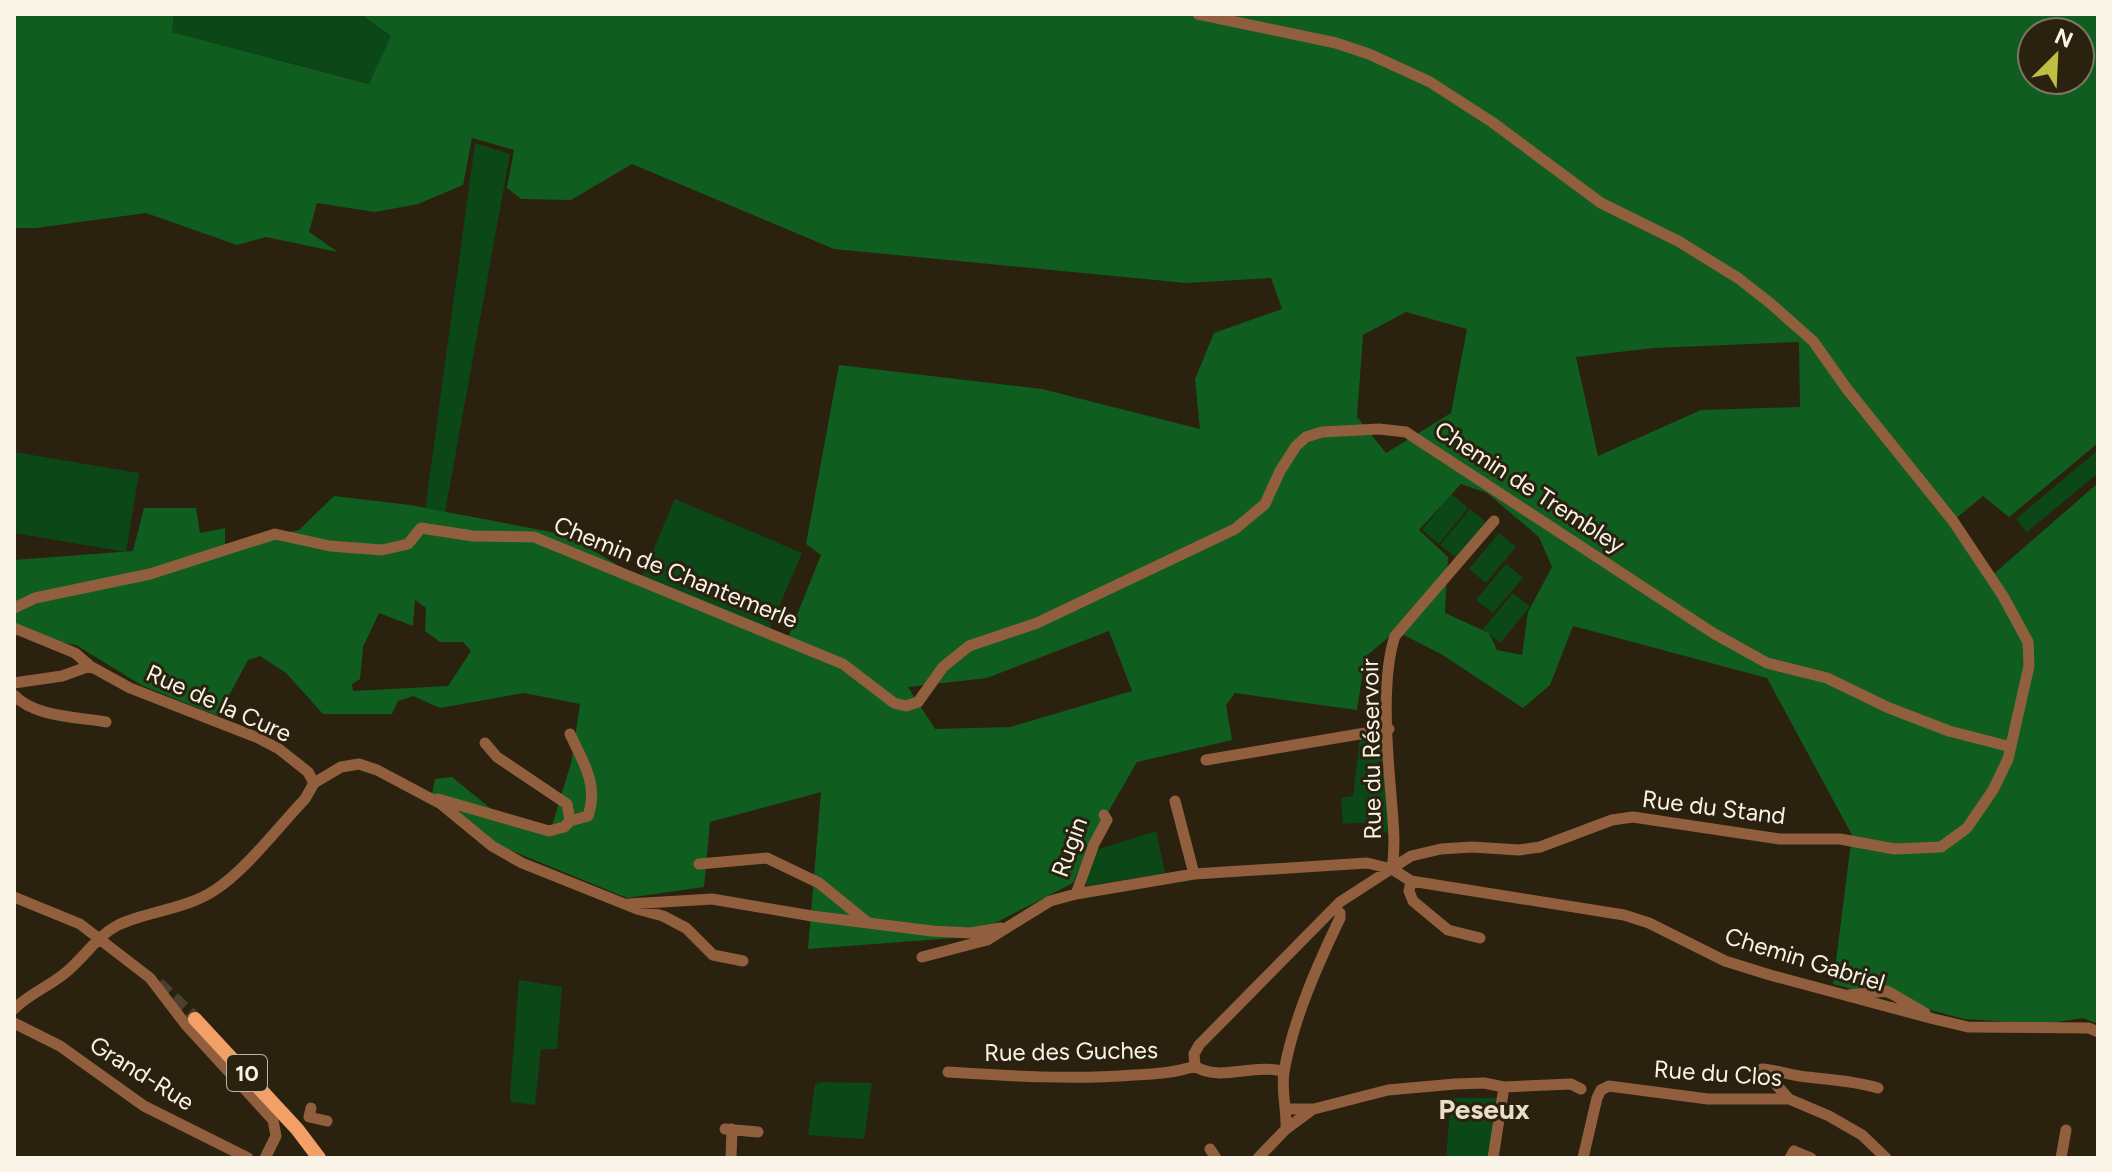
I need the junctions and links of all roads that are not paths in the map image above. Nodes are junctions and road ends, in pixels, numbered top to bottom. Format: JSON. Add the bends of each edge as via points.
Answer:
{"nodes":[{"id":1,"x":1198,"y":14,"type":"edge"},
{"id":2,"x":1494,"y":521,"type":"dead end"},
{"id":3,"x":14,"y":608,"type":"edge"},
{"id":4,"x":14,"y":628,"type":"edge"},
{"id":5,"x":90,"y":666,"type":"junction"},
{"id":6,"x":14,"y":683,"type":"edge"},
{"id":7,"x":14,"y":695,"type":"edge"},
{"id":8,"x":894,"y":703,"type":"joint"},
{"id":9,"x":106,"y":722,"type":"dead end"},
{"id":10,"x":1389,"y":729,"type":"junction"},
{"id":11,"x":570,"y":734,"type":"dead end"},
{"id":12,"x":485,"y":743,"type":"dead end"},
{"id":13,"x":2011,"y":747,"type":"junction"},
{"id":14,"x":1206,"y":760,"type":"dead end"},
{"id":15,"x":314,"y":783,"type":"junction"},
{"id":16,"x":423,"y":794,"type":"junction"},
{"id":17,"x":1175,"y":801,"type":"dead end"},
{"id":18,"x":1104,"y":815,"type":"dead end"},
{"id":19,"x":570,"y":821,"type":"junction"},
{"id":20,"x":699,"y":864,"type":"dead end"},
{"id":21,"x":1392,"y":869,"type":"junction"},
{"id":22,"x":1194,"y":874,"type":"junction"},
{"id":23,"x":1411,"y":881,"type":"junction"},
{"id":24,"x":1076,"y":894,"type":"junction"},
{"id":25,"x":14,"y":897,"type":"edge"},
{"id":26,"x":624,"y":904,"type":"junction"},
{"id":27,"x":1340,"y":913,"type":"dead end"},
{"id":28,"x":868,"y":922,"type":"junction"},
{"id":29,"x":1012,"y":925,"type":"junction"},
{"id":30,"x":100,"y":938,"type":"junction"},
{"id":31,"x":1480,"y":938,"type":"dead end"},
{"id":32,"x":922,"y":957,"type":"dead end"},
{"id":33,"x":743,"y":961,"type":"dead end"},
{"id":34,"x":14,"y":1009,"type":"edge"},
{"id":35,"x":195,"y":1019,"type":"tunnel mouth"},
{"id":36,"x":14,"y":1023,"type":"edge"},
{"id":37,"x":2098,"y":1032,"type":"edge"},
{"id":38,"x":1195,"y":1066,"type":"junction"},
{"id":39,"x":948,"y":1072,"type":"dead end"},
{"id":40,"x":1284,"y":1072,"type":"junction"},
{"id":41,"x":1504,"y":1087,"type":"junction"},
{"id":42,"x":1878,"y":1088,"type":"dead end"},
{"id":43,"x":1581,"y":1089,"type":"dead end"},
{"id":44,"x":1789,"y":1099,"type":"junction"},
{"id":45,"x":311,"y":1108,"type":"dead end"},
{"id":46,"x":1287,"y":1109,"type":"junction"},
{"id":47,"x":1314,"y":1109,"type":"junction"},
{"id":48,"x":327,"y":1121,"type":"dead end"},
{"id":49,"x":1286,"y":1129,"type":"junction"},
{"id":50,"x":2066,"y":1130,"type":"dead end"},
{"id":51,"x":758,"y":1132,"type":"dead end"},
{"id":52,"x":248,"y":1158,"type":"edge"},
{"id":53,"x":265,"y":1158,"type":"edge"},
{"id":54,"x":319,"y":1158,"type":"edge"},
{"id":55,"x":731,"y":1158,"type":"edge"},
{"id":56,"x":1258,"y":1158,"type":"edge"},
{"id":57,"x":1493,"y":1158,"type":"edge"},
{"id":58,"x":1583,"y":1158,"type":"edge"},
{"id":59,"x":1790,"y":1158,"type":"edge"},
{"id":60,"x":1811,"y":1158,"type":"edge"},
{"id":61,"x":1886,"y":1158,"type":"edge"},
{"id":62,"x":2061,"y":1158,"type":"edge"}],
"edges":[{"from":1,"to":13,"type":"street","name":"Rue du Stand","via":[[1336,43],[1450,94],[1601,203],[1738,278],[1813,341],[1953,521],[2028,642],[2029,666]]},
{"from":2,"to":10,"type":"street","name":"Rue du Réservoir","via":[[1395,636],[1388,657]]},
{"from":3,"to":8,"type":"street","name":"Chemin de Chantemerle","via":[[35,598],[150,574],[275,534],[382,550],[408,544],[421,528],[534,537],[843,664]]},
{"from":4,"to":5,"type":"street","name":"Rue de la Cure","via":[[67,649]]},
{"from":5,"to":6,"type":"street"},
{"from":5,"to":15,"type":"street","name":"Rue de la Cure","via":[[130,688],[279,749]]},
{"from":7,"to":9,"type":"street","via":[[38,709]]},
{"from":8,"to":13,"type":"street","name":"Chemin de Trembley","via":[[918,702],[943,667],[969,646],[1037,623],[1235,529],[1265,504],[1280,471],[1306,437],[1379,429],[1406,432],[1767,663],[1827,678],[1949,731]]},
{"from":10,"to":14,"type":"street"},
{"from":10,"to":21,"type":"street","name":"Rue du Réservoir","via":[[1396,846]]},
{"from":11,"to":19,"type":"street","via":[[591,779],[594,801],[588,816]]},
{"from":12,"to":19,"type":"street","via":[[497,757],[567,804]]},
{"from":13,"to":21,"type":"street","name":"Rue du Stand","via":[[1978,814],[1941,847],[1895,849],[1840,839],[1780,839],[1633,817],[1540,847],[1441,849],[1411,856]]},
{"from":15,"to":16,"type":"street","via":[[341,767],[359,764]]},
{"from":15,"to":30,"type":"street","via":[[305,799],[213,891],[116,926]]},
{"from":16,"to":19,"type":"street","via":[[549,831]]},
{"from":16,"to":26,"type":"street","via":[[522,863]]},
{"from":17,"to":22,"type":"street"},
{"from":18,"to":24,"type":"street","name":"Rugin","via":[[1107,820]]},
{"from":20,"to":28,"type":"street","via":[[767,858],[819,883]]},
{"from":21,"to":22,"type":"street","via":[[1367,863]]},
{"from":21,"to":23,"type":"street","name":"Chemin Gabriel"},
{"from":21,"to":38,"type":"street","name":"Rue du Stand","via":[[1340,902],[1199,1045]]},
{"from":22,"to":24,"type":"street"},
{"from":23,"to":31,"type":"street","via":[[1413,901],[1448,930]]},
{"from":23,"to":37,"type":"street","name":"Chemin Gabriel","via":[[1624,915],[1725,961],[1968,1027]]},
{"from":24,"to":29,"type":"street","via":[[1050,901]]},
{"from":25,"to":30,"type":"street","via":[[80,924]]},
{"from":26,"to":28,"type":"street","via":[[712,899]]},
{"from":26,"to":33,"type":"street","via":[[686,928],[713,955]]},
{"from":27,"to":40,"type":"street","via":[[1299,1017]]},
{"from":28,"to":29,"type":"street","via":[[970,933]]},
{"from":29,"to":32,"type":"street","via":[[987,940]]},
{"from":30,"to":34,"type":"street","via":[[74,966]]},
{"from":30,"to":53,"type":"street","via":[[150,978],[268,1114],[276,1132]]},
{"from":35,"to":54,"type":"main road","number":"10"},
{"from":36,"to":52,"type":"street","name":"Grand-Rue","via":[[60,1046],[144,1106]]},
{"from":38,"to":39,"type":"street","name":"Rue des Guches","via":[[1105,1077]]},
{"from":38,"to":40,"type":"street","name":"Rue des Guches","via":[[1214,1073]]},
{"from":40,"to":46,"type":"street"},
{"from":41,"to":43,"type":"street","via":[[1571,1084]]},
{"from":41,"to":47,"type":"street","via":[[1388,1090]]},
{"from":41,"to":57,"type":"street"},
{"from":42,"to":44,"type":"street","via":[[1762,1069]]},
{"from":44,"to":58,"type":"street","name":"Rue du Clos","via":[[1708,1099],[1609,1086],[1597,1098]]},
{"from":44,"to":61,"type":"street","name":"Rue du Clos","via":[[1862,1135]]},
{"from":45,"to":48,"type":"street","via":[[309,1117]]},
{"from":46,"to":47,"type":"street"},
{"from":46,"to":49,"type":"street"},
{"from":47,"to":49,"type":"street"},
{"from":49,"to":56,"type":"street"},
{"from":50,"to":62,"type":"street"},
{"from":51,"to":55,"type":"street","via":[[728,1129]]},
{"from":59,"to":60,"type":"street","via":[[1794,1151]]}]}
